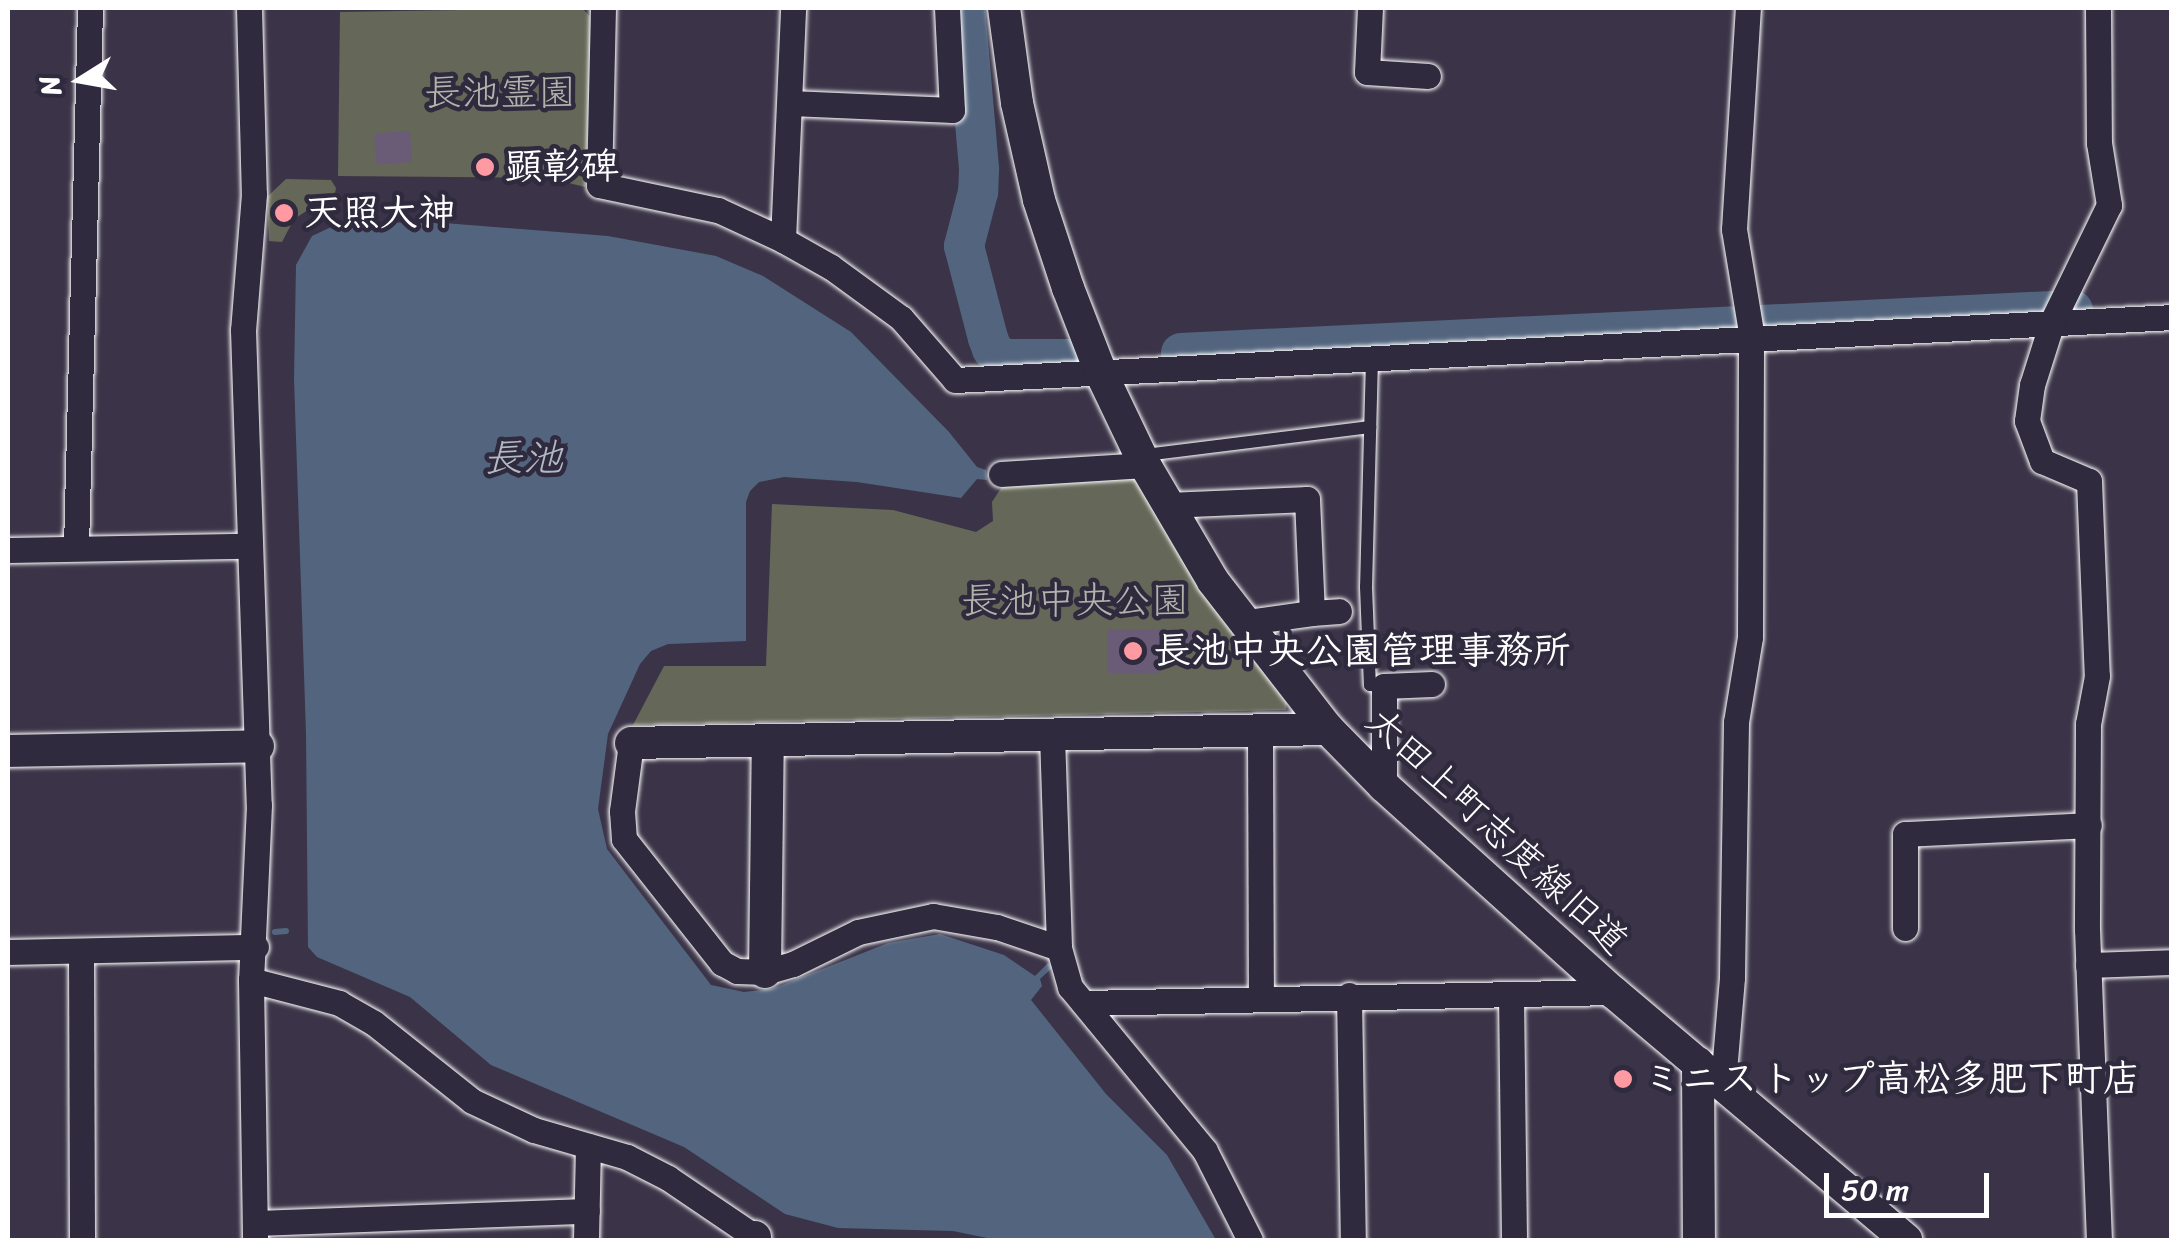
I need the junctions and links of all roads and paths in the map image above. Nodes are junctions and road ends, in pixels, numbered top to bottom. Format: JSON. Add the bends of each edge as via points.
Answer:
{"nodes":[{"id":1,"x":90,"y":8,"type":"edge"},
{"id":2,"x":249,"y":8,"type":"edge"},
{"id":3,"x":603,"y":8,"type":"edge"},
{"id":4,"x":793,"y":8,"type":"edge"},
{"id":5,"x":947,"y":8,"type":"edge"},
{"id":6,"x":1004,"y":8,"type":"edge"},
{"id":7,"x":1370,"y":8,"type":"edge"},
{"id":8,"x":1748,"y":8,"type":"edge"},
{"id":9,"x":2098,"y":8,"type":"edge"},
{"id":10,"x":1428,"y":76,"type":"dead end"},
{"id":11,"x":791,"y":104,"type":"junction"},
{"id":12,"x":782,"y":240,"type":"junction"},
{"id":13,"x":2172,"y":316,"type":"edge"},
{"id":14,"x":2052,"y":322,"type":"junction"},
{"id":15,"x":1750,"y":329,"type":"junction"},
{"id":16,"x":1372,"y":359,"type":"junction"},
{"id":17,"x":1100,"y":374,"type":"junction"},
{"id":18,"x":1370,"y":427,"type":"junction"},
{"id":19,"x":1143,"y":461,"type":"junction"},
{"id":20,"x":1001,"y":474,"type":"dead end"},
{"id":21,"x":1168,"y":505,"type":"junction"},
{"id":22,"x":247,"y":546,"type":"junction"},
{"id":23,"x":76,"y":547,"type":"junction"},
{"id":24,"x":8,"y":550,"type":"edge"},
{"id":25,"x":1339,"y":611,"type":"dead end"},
{"id":26,"x":1312,"y":613,"type":"junction"},
{"id":27,"x":1247,"y":622,"type":"junction"},
{"id":28,"x":1432,"y":684,"type":"dead end"},
{"id":29,"x":1384,"y":686,"type":"junction"},
{"id":30,"x":1328,"y":729,"type":"junction"},
{"id":31,"x":1260,"y":731,"type":"junction"},
{"id":32,"x":1052,"y":735,"type":"junction"},
{"id":33,"x":768,"y":740,"type":"junction"},
{"id":34,"x":631,"y":743,"type":"joint"},
{"id":35,"x":258,"y":746,"type":"junction"},
{"id":36,"x":8,"y":751,"type":"edge"},
{"id":37,"x":1384,"y":786,"type":"junction"},
{"id":38,"x":2089,"y":825,"type":"junction"},
{"id":39,"x":1906,"y":928,"type":"dead end"},
{"id":40,"x":256,"y":947,"type":"junction"},
{"id":41,"x":1059,"y":948,"type":"junction"},
{"id":42,"x":81,"y":951,"type":"junction"},
{"id":43,"x":8,"y":952,"type":"edge"},
{"id":44,"x":2172,"y":962,"type":"edge"},
{"id":45,"x":2088,"y":965,"type":"junction"},
{"id":46,"x":765,"y":972,"type":"junction"},
{"id":47,"x":252,"y":980,"type":"junction"},
{"id":48,"x":1613,"y":992,"type":"junction"},
{"id":49,"x":1512,"y":994,"type":"junction"},
{"id":50,"x":1349,"y":995,"type":"junction"},
{"id":51,"x":1262,"y":997,"type":"junction"},
{"id":52,"x":1084,"y":1003,"type":"junction"},
{"id":53,"x":1710,"y":1073,"type":"junction"},
{"id":54,"x":588,"y":1146,"type":"junction"},
{"id":55,"x":587,"y":1211,"type":"junction"},
{"id":56,"x":255,"y":1232,"type":"edge"},
{"id":57,"x":755,"y":1238,"type":"edge"},
{"id":58,"x":82,"y":1240,"type":"edge"},
{"id":59,"x":586,"y":1240,"type":"edge"},
{"id":60,"x":1250,"y":1240,"type":"edge"},
{"id":61,"x":1353,"y":1240,"type":"edge"},
{"id":62,"x":1514,"y":1240,"type":"edge"},
{"id":63,"x":1699,"y":1240,"type":"edge"},
{"id":64,"x":1906,"y":1240,"type":"edge"},
{"id":65,"x":2100,"y":1240,"type":"edge"}],
"edges":[{"from":1,"to":23,"type":"street"},
{"from":2,"to":22,"type":"street","via":[[254,194],[243,330]]},
{"from":3,"to":12,"type":"street","via":[[599,185],[718,210]]},
{"from":4,"to":11,"type":"street"},
{"from":5,"to":11,"type":"street","via":[[952,110]]},
{"from":6,"to":17,"type":"street","name":"太田上町志度線旧道","via":[[1039,200]]},
{"from":7,"to":10,"type":"street","via":[[1367,72]]},
{"from":8,"to":15,"type":"street","via":[[1734,228]]},
{"from":9,"to":14,"type":"street","via":[[2098,143],[2109,204]]},
{"from":11,"to":12,"type":"street"},
{"from":12,"to":17,"type":"street","via":[[901,318],[955,380]]},
{"from":13,"to":14,"type":"street"},
{"from":14,"to":15,"type":"street"},
{"from":14,"to":38,"type":"street","via":[[2027,422],[2042,461],[2089,480],[2097,676],[2088,724]]},
{"from":15,"to":16,"type":"street"},
{"from":15,"to":53,"type":"street","via":[[1750,637],[1736,722],[1732,977]]},
{"from":16,"to":17,"type":"street"},
{"from":16,"to":18,"type":"lane"},
{"from":17,"to":19,"type":"street","name":"太田上町志度線旧道"},
{"from":18,"to":19,"type":"lane"},
{"from":18,"to":29,"type":"lane","via":[[1370,685]]},
{"from":19,"to":20,"type":"street"},
{"from":19,"to":21,"type":"street","name":"太田上町志度線旧道"},
{"from":21,"to":26,"type":"street","via":[[1306,488]]},
{"from":21,"to":27,"type":"street","name":"太田上町志度線旧道","via":[[1213,581]]},
{"from":22,"to":23,"type":"street"},
{"from":22,"to":35,"type":"street"},
{"from":23,"to":24,"type":"street"},
{"from":25,"to":26,"type":"street"},
{"from":26,"to":27,"type":"street"},
{"from":27,"to":30,"type":"street","name":"太田上町志度線旧道"},
{"from":28,"to":29,"type":"street"},
{"from":29,"to":37,"type":"street"},
{"from":30,"to":31,"type":"street"},
{"from":30,"to":37,"type":"street","name":"太田上町志度線旧道"},
{"from":31,"to":32,"type":"street"},
{"from":31,"to":51,"type":"street"},
{"from":32,"to":33,"type":"street"},
{"from":32,"to":41,"type":"street"},
{"from":33,"to":34,"type":"street"},
{"from":33,"to":46,"type":"street"},
{"from":34,"to":46,"type":"street","via":[[622,811],[632,854],[722,963]]},
{"from":35,"to":36,"type":"street"},
{"from":35,"to":40,"type":"street"},
{"from":37,"to":48,"type":"street","name":"太田上町志度線旧道"},
{"from":38,"to":39,"type":"street","via":[[1905,834]]},
{"from":38,"to":45,"type":"street"},
{"from":40,"to":42,"type":"street"},
{"from":40,"to":47,"type":"street"},
{"from":41,"to":46,"type":"street","via":[[997,927],[933,916],[858,932]]},
{"from":41,"to":52,"type":"street","via":[[1070,987]]},
{"from":42,"to":43,"type":"street"},
{"from":42,"to":58,"type":"street"},
{"from":44,"to":45,"type":"street"},
{"from":45,"to":65,"type":"street"},
{"from":47,"to":54,"type":"street","via":[[339,1003],[472,1102]]},
{"from":47,"to":56,"type":"street"},
{"from":48,"to":49,"type":"street"},
{"from":48,"to":53,"type":"street","name":"太田上町志度線旧道"},
{"from":49,"to":50,"type":"street"},
{"from":49,"to":62,"type":"street"},
{"from":50,"to":51,"type":"street"},
{"from":50,"to":61,"type":"street"},
{"from":51,"to":52,"type":"street"},
{"from":52,"to":60,"type":"street","via":[[1205,1151]]},
{"from":53,"to":63,"type":"street"},
{"from":53,"to":64,"type":"street","name":"太田上町志度線旧道"},
{"from":54,"to":55,"type":"street"},
{"from":54,"to":57,"type":"street","via":[[627,1156],[668,1178]]},
{"from":55,"to":56,"type":"street"},
{"from":55,"to":59,"type":"street"}]}
